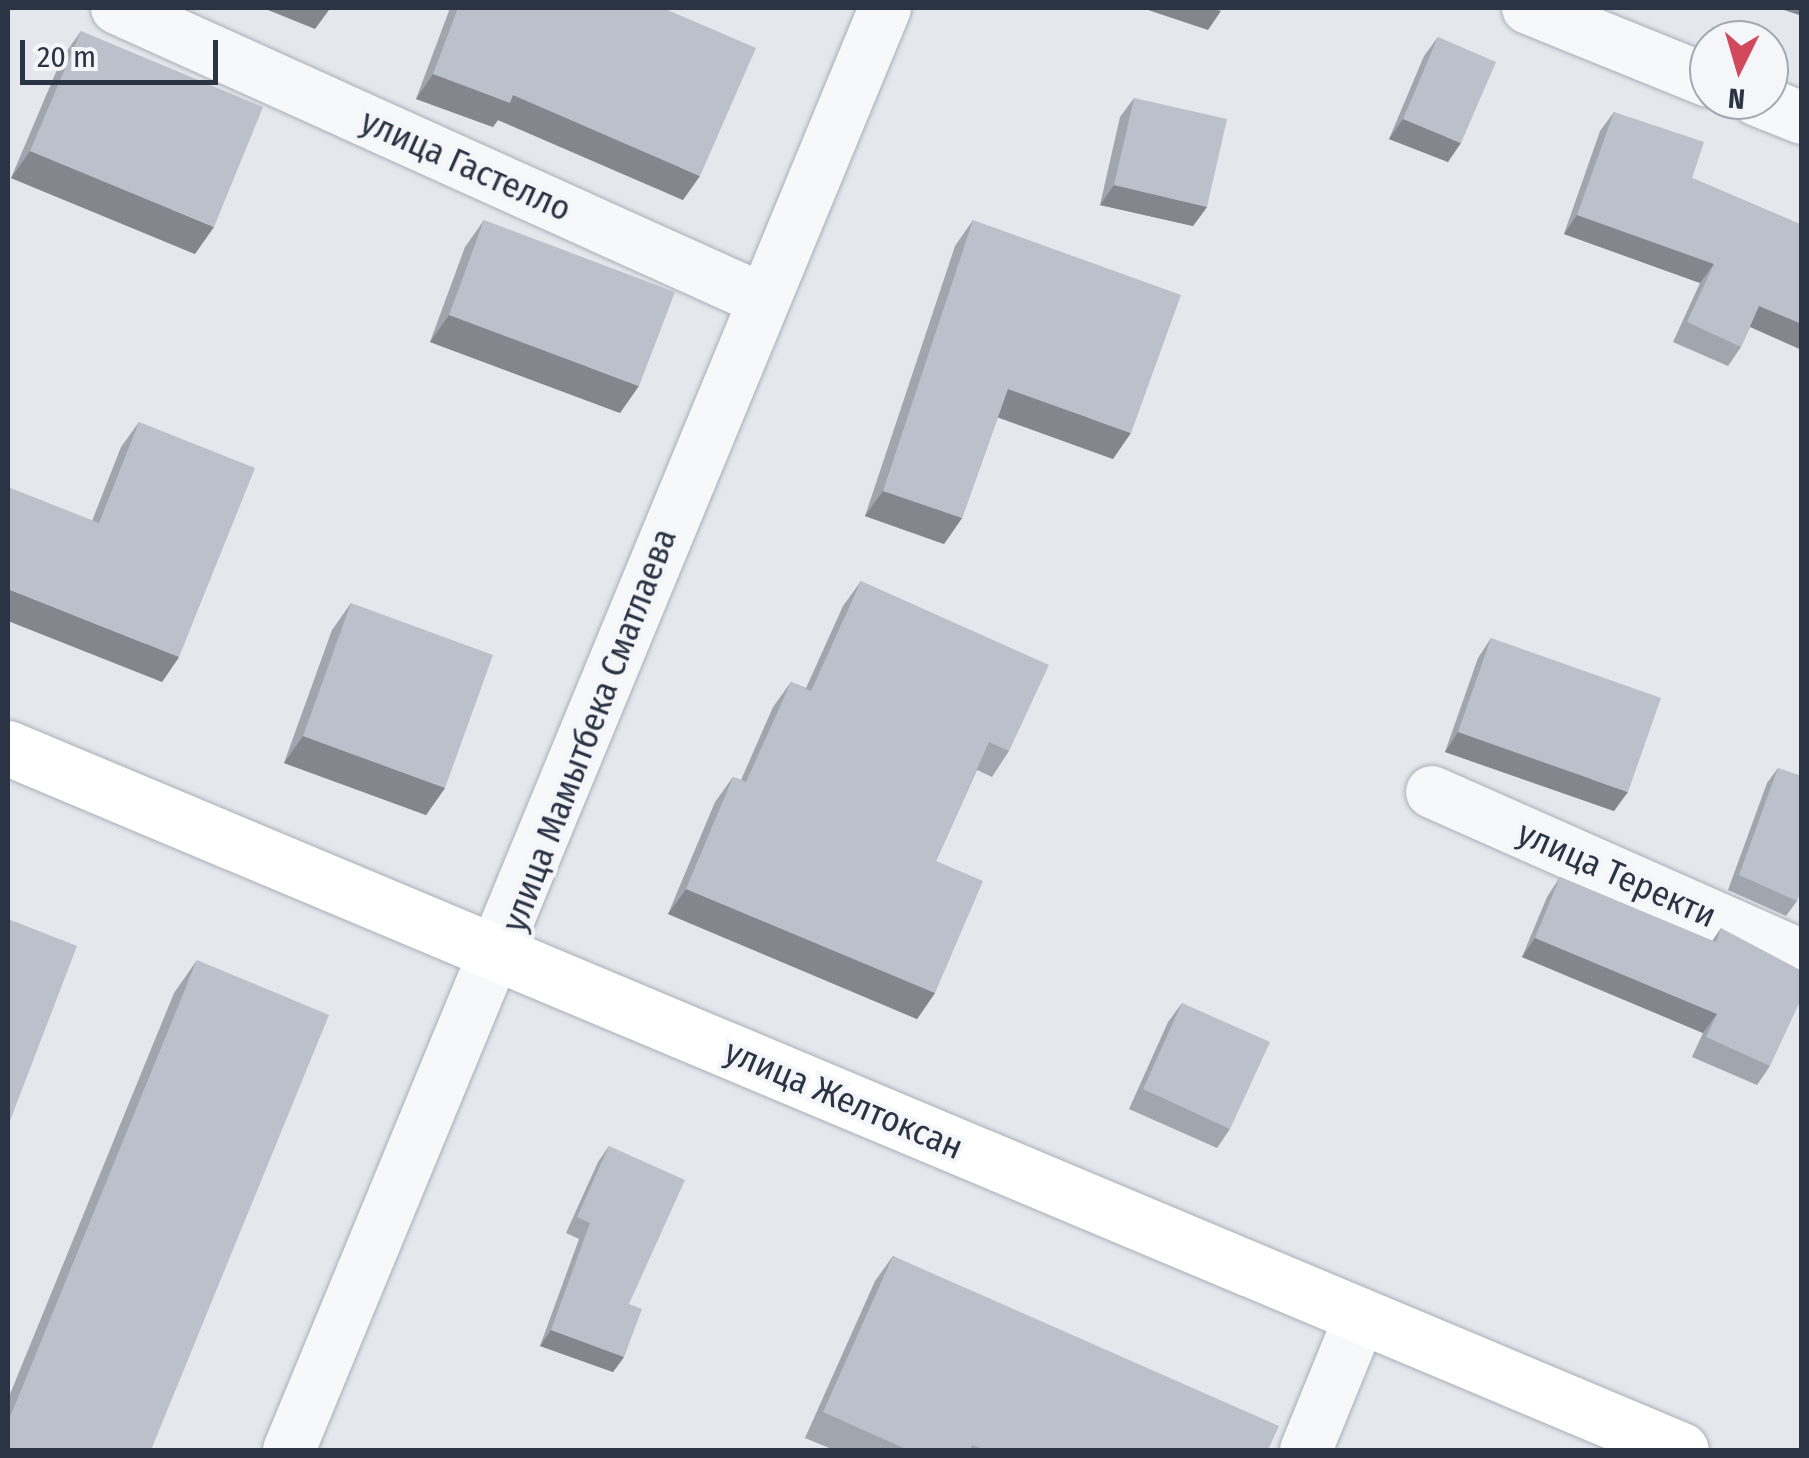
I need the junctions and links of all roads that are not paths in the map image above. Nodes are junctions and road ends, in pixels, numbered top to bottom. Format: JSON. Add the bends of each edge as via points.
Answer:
{"nodes":[{"id":1,"x":117,"y":8,"type":"edge"},
{"id":2,"x":886,"y":8,"type":"edge"},
{"id":3,"x":1528,"y":8,"type":"edge"},
{"id":4,"x":1689,"y":73,"type":"edge"},
{"id":5,"x":760,"y":298,"type":"junction"},
{"id":6,"x":8,"y":748,"type":"edge"},
{"id":7,"x":1432,"y":792,"type":"dead end"},
{"id":8,"x":501,"y":954,"type":"junction"},
{"id":9,"x":1802,"y":956,"type":"edge"},
{"id":10,"x":1360,"y":1318,"type":"junction"},
{"id":11,"x":289,"y":1450,"type":"edge"},
{"id":12,"x":1306,"y":1450,"type":"edge"},
{"id":13,"x":1680,"y":1450,"type":"edge"}],
"edges":[{"from":1,"to":5,"type":"street","name":"улица Гастелло"},
{"from":2,"to":5,"type":"street","name":"улица Мамытбека Сматлаева"},
{"from":3,"to":4,"type":"street"},
{"from":5,"to":8,"type":"street","name":"улица Мамытбека Сматлаева"},
{"from":6,"to":8,"type":"street","name":"улица Желтоксан"},
{"from":7,"to":9,"type":"street","name":"улица Теректи"},
{"from":8,"to":10,"type":"street","name":"улица Желтоксан"},
{"from":8,"to":11,"type":"street","name":"улица Мамытбека Сматлаева"},
{"from":10,"to":12,"type":"street"},
{"from":10,"to":13,"type":"street","name":"улица Желтоксан"}]}
